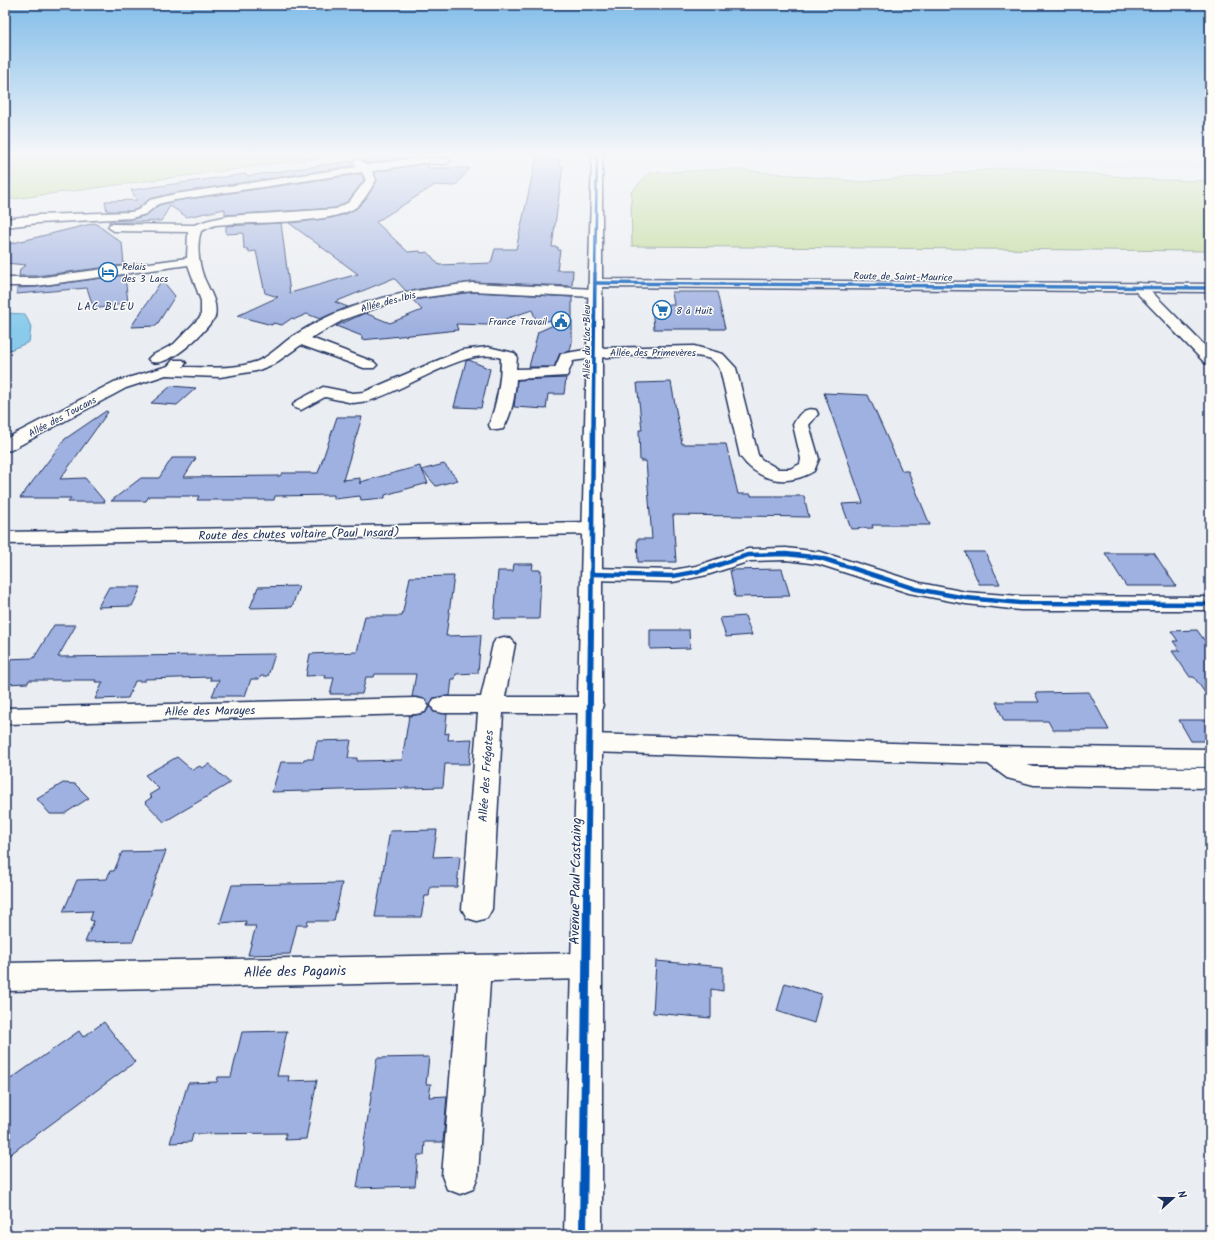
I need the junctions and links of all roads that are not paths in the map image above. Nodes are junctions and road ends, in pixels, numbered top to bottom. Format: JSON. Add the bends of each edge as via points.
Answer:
{"nodes":[{"id":1,"x":139,"y":213,"type":"edge"},
{"id":2,"x":333,"y":213,"type":"edge"},
{"id":3,"x":596,"y":213,"type":"edge"},
{"id":4,"x":5,"y":222,"type":"edge"},
{"id":5,"x":113,"y":227,"type":"dead end"},
{"id":6,"x":196,"y":229,"type":"junction"},
{"id":7,"x":193,"y":262,"type":"junction"},
{"id":8,"x":5,"y":282,"type":"edge"},
{"id":9,"x":1139,"y":287,"type":"junction"},
{"id":10,"x":595,"y":288,"type":"junction"},
{"id":11,"x":1210,"y":288,"type":"edge"},
{"id":12,"x":299,"y":339,"type":"junction"},
{"id":13,"x":596,"y":353,"type":"junction"},
{"id":14,"x":1210,"y":360,"type":"edge"},
{"id":15,"x":165,"y":363,"type":"junction"},
{"id":16,"x":368,"y":365,"type":"dead end"},
{"id":17,"x":508,"y":374,"type":"junction"},
{"id":18,"x":301,"y":405,"type":"dead end"},
{"id":19,"x":810,"y":414,"type":"dead end"},
{"id":20,"x":497,"y":425,"type":"dead end"},
{"id":21,"x":5,"y":446,"type":"edge"},
{"id":22,"x":593,"y":528,"type":"junction"},
{"id":23,"x":5,"y":538,"type":"edge"},
{"id":24,"x":592,"y":574,"type":"junction"},
{"id":25,"x":1206,"y":604,"type":"dead end"},
{"id":26,"x":504,"y":644,"type":"dead end"},
{"id":27,"x":443,"y":705,"type":"dead end"},
{"id":28,"x":491,"y":705,"type":"junction"},
{"id":29,"x":591,"y":705,"type":"junction"},
{"id":30,"x":416,"y":706,"type":"dead end"},
{"id":31,"x":5,"y":716,"type":"edge"},
{"id":32,"x":589,"y":743,"type":"junction"},
{"id":33,"x":994,"y":755,"type":"junction"},
{"id":34,"x":1210,"y":758,"type":"edge"},
{"id":35,"x":1210,"y":778,"type":"edge"},
{"id":36,"x":477,"y":908,"type":"dead end"},
{"id":37,"x":586,"y":966,"type":"junction"},
{"id":38,"x":475,"y":967,"type":"junction"},
{"id":39,"x":5,"y":977,"type":"edge"},
{"id":40,"x":460,"y":1176,"type":"dead end"},
{"id":41,"x":583,"y":1235,"type":"edge"}],
"edges":[{"from":1,"to":4,"type":"street"},
{"from":2,"to":6,"type":"street","via":[[228,220]]},
{"from":3,"to":10,"type":"street","name":"Allée du Lac Bleu"},
{"from":5,"to":6,"type":"street"},
{"from":6,"to":7,"type":"street","name":"Allée des Toucans","via":[[193,238]]},
{"from":7,"to":8,"type":"street","via":[[36,282]]},
{"from":7,"to":15,"type":"street","name":"Allée des Toucans","via":[[210,312],[201,326]]},
{"from":9,"to":10,"type":"street","name":"Route de Saint-Maurice"},
{"from":9,"to":11,"type":"street","name":"Route de Saint-Maurice"},
{"from":9,"to":14,"type":"street"},
{"from":10,"to":12,"type":"street","name":"Allée des Ibis","via":[[472,287],[435,290],[361,308],[340,316]]},
{"from":10,"to":13,"type":"street","name":"Allée du Lac Bleu"},
{"from":12,"to":15,"type":"street","name":"Allée des Ibis","via":[[251,368],[220,372]]},
{"from":12,"to":16,"type":"street"},
{"from":13,"to":17,"type":"street","via":[[566,357],[561,373]]},
{"from":13,"to":19,"type":"street","name":"Allée des Primevères","via":[[694,351],[718,357],[728,368],[749,456],[756,466],[770,475],[794,474],[808,467],[810,459],[801,425]]},
{"from":13,"to":22,"type":"street","name":"Allée du Lac Bleu"},
{"from":15,"to":21,"type":"street","name":"Allée des Toucans"},
{"from":17,"to":18,"type":"street","via":[[509,356],[492,352],[473,352],[368,396],[353,398],[323,392]]},
{"from":17,"to":20,"type":"street","via":[[503,409]]},
{"from":22,"to":23,"type":"street","name":"Route des chutes voltaire (Paul Insard)"},
{"from":22,"to":24,"type":"street","name":"Avenue Paul Castaing"},
{"from":24,"to":25,"type":"street","via":[[673,576],[700,571],[748,555],[786,554],[821,558],[916,589],[966,598],[1020,603]]},
{"from":24,"to":29,"type":"street","name":"Avenue Paul Castaing"},
{"from":26,"to":28,"type":"street","name":"Allée des Frégates"},
{"from":27,"to":28,"type":"street"},
{"from":28,"to":29,"type":"street"},
{"from":28,"to":36,"type":"street","name":"Allée des Frégates"},
{"from":29,"to":32,"type":"street","name":"Avenue Paul Castaing"},
{"from":30,"to":31,"type":"street","name":"Allée des Marayes"},
{"from":32,"to":33,"type":"street"},
{"from":32,"to":37,"type":"street","name":"Avenue Paul Castaing"},
{"from":33,"to":34,"type":"street"},
{"from":33,"to":35,"type":"street","via":[[1016,771],[1034,776]]},
{"from":37,"to":38,"type":"street","name":"Allée des Paganis"},
{"from":37,"to":41,"type":"street","name":"Avenue Paul Castaing"},
{"from":38,"to":39,"type":"street","name":"Allée des Paganis"},
{"from":38,"to":40,"type":"street"}]}
